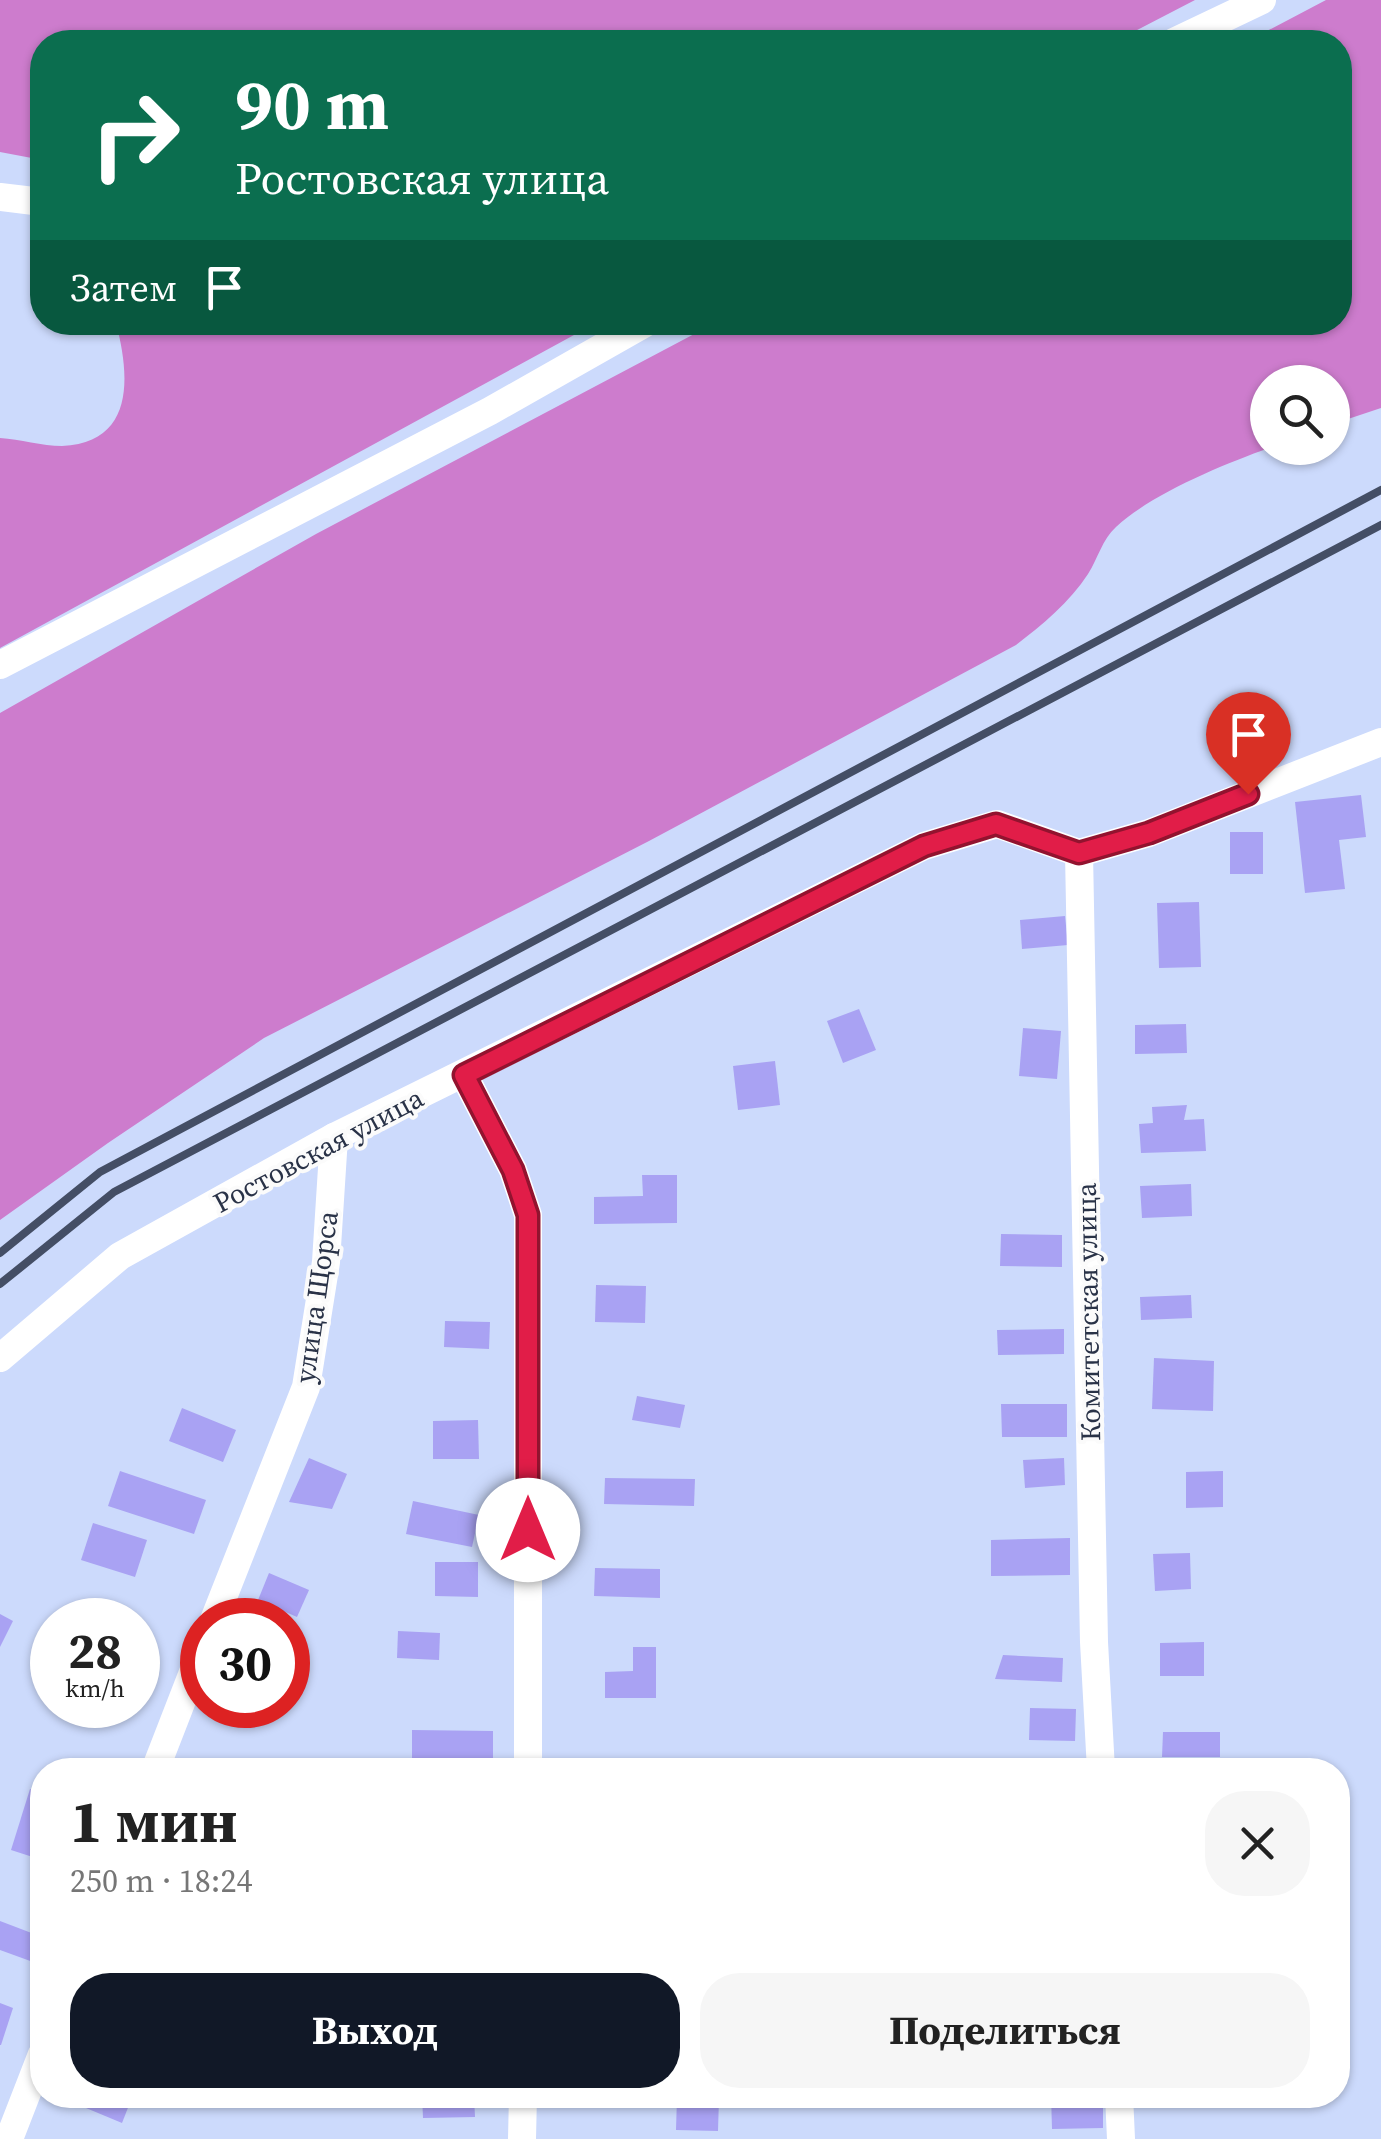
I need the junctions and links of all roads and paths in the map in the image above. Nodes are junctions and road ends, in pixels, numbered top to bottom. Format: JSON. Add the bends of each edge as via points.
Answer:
{"nodes":[{"id":1,"x":1262,"y":0,"type":"edge"},
{"id":2,"x":1199,"y":30,"type":"edge"},
{"id":3,"x":0,"y":197,"type":"edge"},
{"id":4,"x":30,"y":201,"type":"edge"},
{"id":5,"x":624,"y":335,"type":"edge"},
{"id":6,"x":0,"y":665,"type":"edge"},
{"id":7,"x":1381,"y":742,"type":"edge"},
{"id":8,"x":1079,"y":853,"type":"junction"},
{"id":9,"x":464,"y":1075,"type":"junction"},
{"id":10,"x":334,"y":1138,"type":"junction"},
{"id":11,"x":0,"y":1358,"type":"edge"},
{"id":12,"x":223,"y":1598,"type":"edge"},
{"id":13,"x":180,"y":1706,"type":"edge"},
{"id":14,"x":160,"y":1758,"type":"edge"},
{"id":15,"x":528,"y":1758,"type":"edge"},
{"id":16,"x":1100,"y":1758,"type":"edge"},
{"id":17,"x":30,"y":2085,"type":"edge"},
{"id":18,"x":523,"y":2108,"type":"edge"},
{"id":19,"x":1120,"y":2108,"type":"edge"},
{"id":20,"x":9,"y":2139,"type":"edge"},
{"id":21,"x":522,"y":2139,"type":"edge"},
{"id":22,"x":1121,"y":2139,"type":"edge"}],
"edges":[{"from":1,"to":2,"type":"street"},
{"from":3,"to":4,"type":"street"},
{"from":5,"to":6,"type":"street"},
{"from":7,"to":8,"type":"street","via":[[1149,833]]},
{"from":8,"to":9,"type":"street","name":"Ростовская улица","via":[[996,824],[924,846]]},
{"from":8,"to":16,"type":"street","name":"Комитетская улица"},
{"from":9,"to":10,"type":"street","name":"Ростовская улица"},
{"from":9,"to":15,"type":"street","via":[[513,1170],[528,1215]]},
{"from":10,"to":11,"type":"street","name":"Ростовская улица","via":[[120,1256]]},
{"from":10,"to":12,"type":"street","name":"улица Щорса","via":[[326,1262],[306,1387]]},
{"from":13,"to":14,"type":"street"},
{"from":17,"to":20,"type":"street"},
{"from":18,"to":21,"type":"street"},
{"from":19,"to":22,"type":"street"}]}
